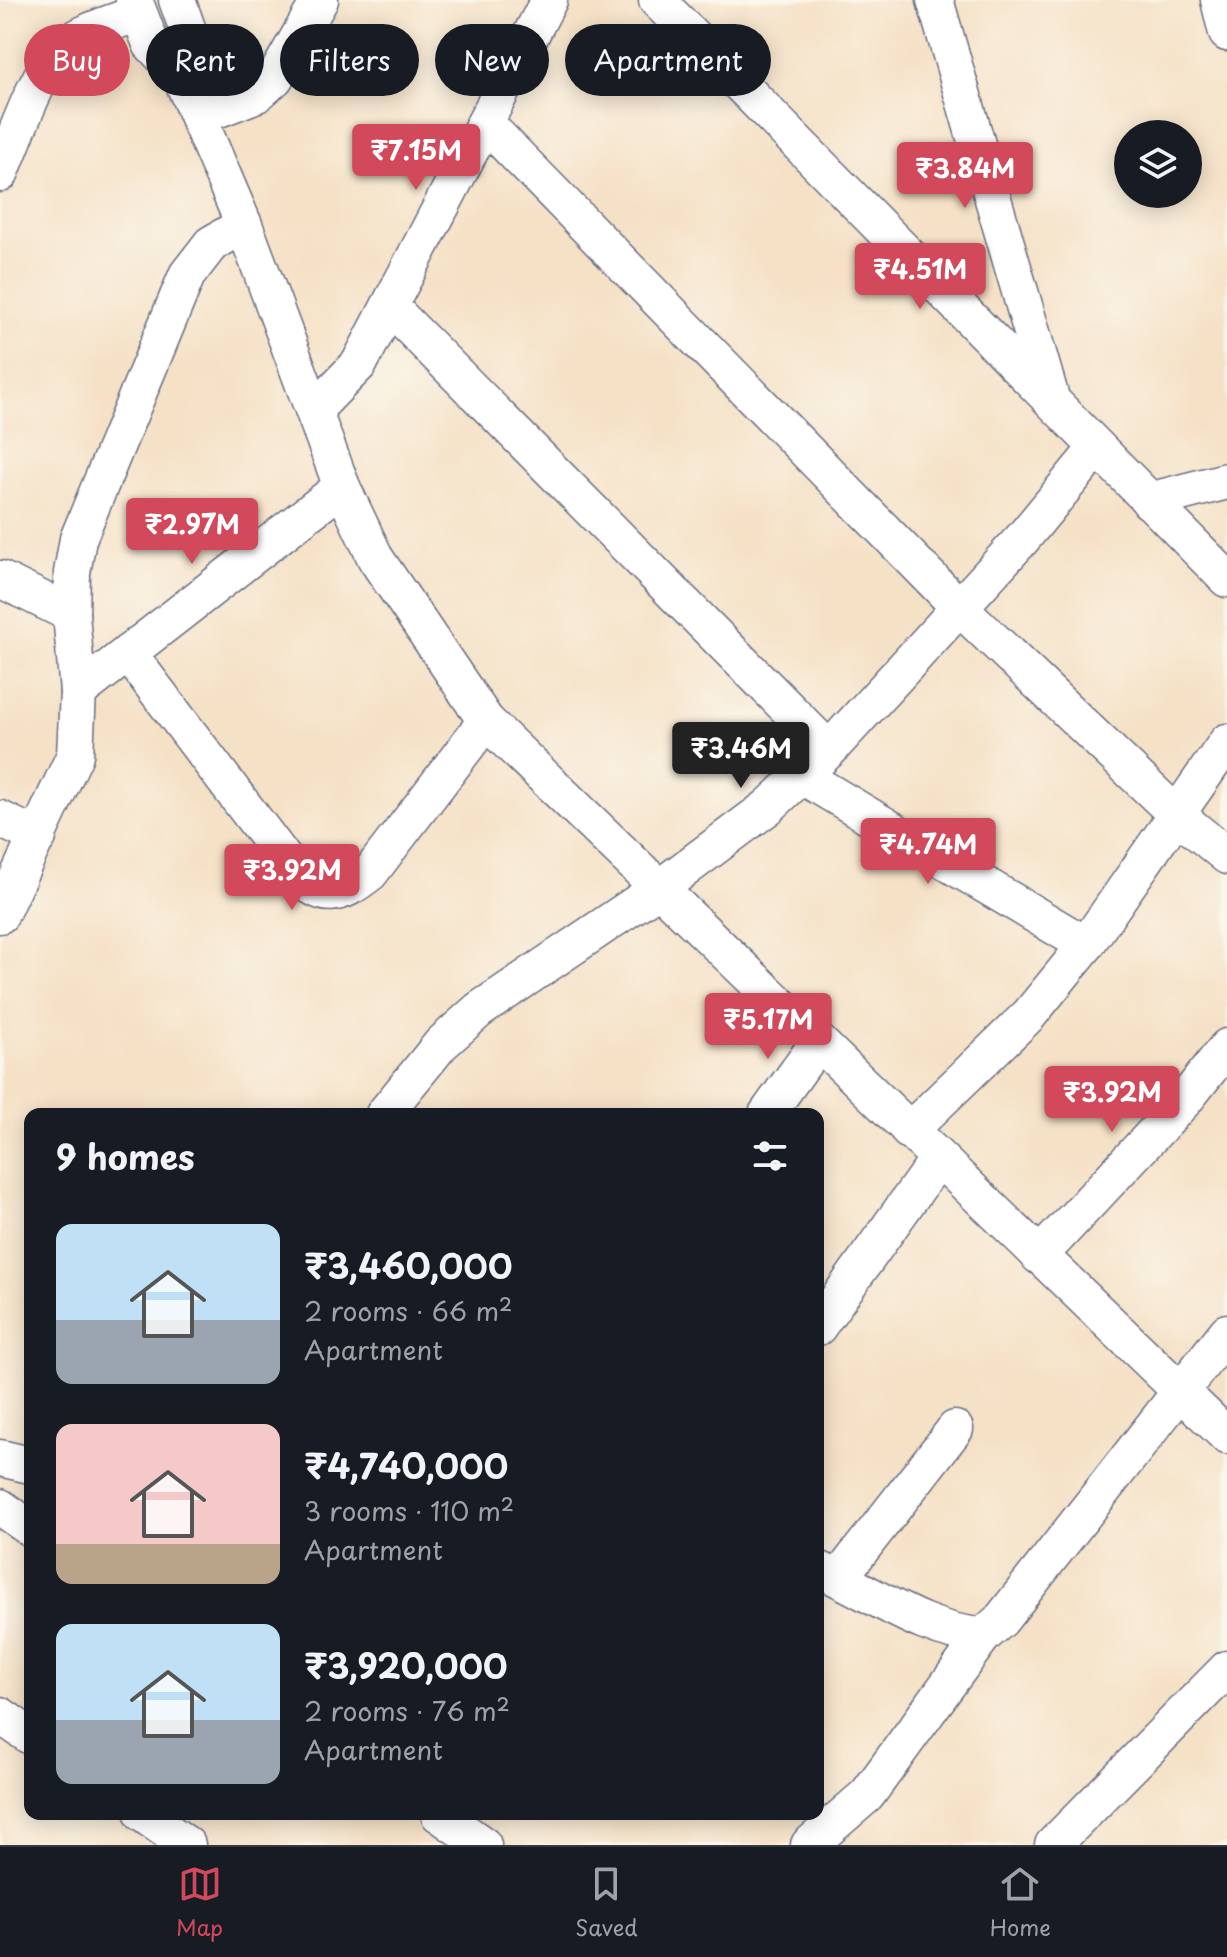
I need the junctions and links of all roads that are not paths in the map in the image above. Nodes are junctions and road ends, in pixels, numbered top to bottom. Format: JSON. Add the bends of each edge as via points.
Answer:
{"nodes":[{"id":1,"x":177,"y":0,"type":"edge"},
{"id":2,"x":320,"y":0,"type":"edge"},
{"id":3,"x":549,"y":0,"type":"edge"},
{"id":4,"x":935,"y":0,"type":"edge"},
{"id":5,"x":1219,"y":0,"type":"edge"},
{"id":6,"x":136,"y":6,"type":"edge"},
{"id":7,"x":669,"y":7,"type":"edge"},
{"id":8,"x":186,"y":24,"type":"edge"},
{"id":9,"x":146,"y":31,"type":"edge"},
{"id":10,"x":1227,"y":33,"type":"edge"},
{"id":11,"x":189,"y":96,"type":"edge"},
{"id":12,"x":198,"y":117,"type":"junction"},
{"id":13,"x":485,"y":123,"type":"junction"},
{"id":14,"x":0,"y":174,"type":"edge"},
{"id":15,"x":244,"y":225,"type":"junction"},
{"id":16,"x":390,"y":307,"type":"junction"},
{"id":17,"x":1053,"y":403,"type":"junction"},
{"id":18,"x":315,"y":409,"type":"junction"},
{"id":19,"x":1097,"y":448,"type":"junction"},
{"id":20,"x":1227,"y":481,"type":"edge"},
{"id":21,"x":342,"y":487,"type":"junction"},
{"id":22,"x":1149,"y":501,"type":"junction"},
{"id":23,"x":0,"y":579,"type":"edge"},
{"id":24,"x":1227,"y":579,"type":"edge"},
{"id":25,"x":959,"y":607,"type":"junction"},
{"id":26,"x":71,"y":614,"type":"junction"},
{"id":27,"x":128,"y":653,"type":"junction"},
{"id":28,"x":78,"y":692,"type":"junction"},
{"id":29,"x":486,"y":721,"type":"junction"},
{"id":30,"x":1227,"y":742,"type":"edge"},
{"id":31,"x":829,"y":750,"type":"junction"},
{"id":32,"x":802,"y":776,"type":"junction"},
{"id":33,"x":1177,"y":815,"type":"junction"},
{"id":34,"x":0,"y":819,"type":"edge"},
{"id":35,"x":38,"y":837,"type":"junction"},
{"id":36,"x":1227,"y":856,"type":"edge"},
{"id":37,"x":658,"y":889,"type":"junction"},
{"id":38,"x":0,"y":915,"type":"edge"},
{"id":39,"x":1086,"y":945,"type":"junction"},
{"id":40,"x":818,"y":1043,"type":"junction"},
{"id":41,"x":1227,"y":1047,"type":"edge"},
{"id":42,"x":389,"y":1108,"type":"edge"},
{"id":43,"x":771,"y":1108,"type":"edge"},
{"id":44,"x":909,"y":1131,"type":"junction"},
{"id":45,"x":938,"y":1159,"type":"junction"},
{"id":46,"x":1039,"y":1256,"type":"junction"},
{"id":47,"x":824,"y":1319,"type":"edge"},
{"id":48,"x":1227,"y":1332,"type":"edge"},
{"id":49,"x":1180,"y":1391,"type":"junction"},
{"id":50,"x":955,"y":1429,"type":"dead end"},
{"id":51,"x":1227,"y":1436,"type":"edge"},
{"id":52,"x":0,"y":1458,"type":"edge"},
{"id":53,"x":24,"y":1462,"type":"edge"},
{"id":54,"x":0,"y":1507,"type":"edge"},
{"id":55,"x":24,"y":1524,"type":"edge"},
{"id":56,"x":828,"y":1573,"type":"edge"},
{"id":57,"x":983,"y":1636,"type":"junction"},
{"id":58,"x":1227,"y":1669,"type":"edge"},
{"id":59,"x":0,"y":1715,"type":"edge"},
{"id":60,"x":24,"y":1732,"type":"edge"},
{"id":61,"x":152,"y":1820,"type":"edge"},
{"id":62,"x":187,"y":1845,"type":"edge"},
{"id":63,"x":809,"y":1845,"type":"edge"},
{"id":64,"x":1053,"y":1845,"type":"edge"}],
"edges":[{"from":1,"to":8,"type":"street"},
{"from":2,"to":12,"type":"street","via":[[275,78],[257,94]]},
{"from":3,"to":13,"type":"street"},
{"from":4,"to":17,"type":"street"},
{"from":5,"to":10,"type":"street"},
{"from":6,"to":9,"type":"street"},
{"from":6,"to":14,"type":"street","via":[[80,36],[47,66]]},
{"from":7,"to":17,"type":"street"},
{"from":11,"to":12,"type":"street"},
{"from":12,"to":15,"type":"street"},
{"from":13,"to":16,"type":"street"},
{"from":13,"to":25,"type":"street"},
{"from":15,"to":18,"type":"street"},
{"from":15,"to":26,"type":"street","via":[[211,244],[187,275],[78,539]]},
{"from":16,"to":18,"type":"street","via":[[359,364]]},
{"from":16,"to":31,"type":"street"},
{"from":17,"to":19,"type":"street"},
{"from":18,"to":21,"type":"street"},
{"from":19,"to":22,"type":"street"},
{"from":19,"to":25,"type":"street"},
{"from":20,"to":22,"type":"street"},
{"from":21,"to":27,"type":"street"},
{"from":21,"to":29,"type":"street","via":[[376,559]]},
{"from":22,"to":24,"type":"street"},
{"from":23,"to":26,"type":"street"},
{"from":25,"to":31,"type":"street"},
{"from":25,"to":33,"type":"street"},
{"from":26,"to":28,"type":"street"},
{"from":27,"to":28,"type":"street"},
{"from":27,"to":29,"type":"street","via":[[294,872],[311,888],[329,894],[349,889],[370,873]]},
{"from":28,"to":35,"type":"street","via":[[75,755]]},
{"from":29,"to":37,"type":"street"},
{"from":30,"to":33,"type":"street"},
{"from":31,"to":32,"type":"street"},
{"from":32,"to":37,"type":"street"},
{"from":32,"to":39,"type":"street"},
{"from":33,"to":36,"type":"street"},
{"from":33,"to":39,"type":"street"},
{"from":34,"to":35,"type":"street"},
{"from":35,"to":38,"type":"street"},
{"from":37,"to":40,"type":"street"},
{"from":37,"to":42,"type":"street","via":[[479,1010],[441,1044]]},
{"from":39,"to":44,"type":"street","via":[[1029,1015]]},
{"from":40,"to":43,"type":"street"},
{"from":40,"to":44,"type":"street"},
{"from":41,"to":46,"type":"street","via":[[1184,1101]]},
{"from":44,"to":45,"type":"street"},
{"from":45,"to":46,"type":"street"},
{"from":45,"to":47,"type":"street"},
{"from":46,"to":49,"type":"street"},
{"from":48,"to":49,"type":"street"},
{"from":49,"to":51,"type":"street"},
{"from":49,"to":57,"type":"street","via":[[1001,1620]]},
{"from":50,"to":56,"type":"street"},
{"from":52,"to":53,"type":"street"},
{"from":54,"to":55,"type":"street"},
{"from":56,"to":57,"type":"street","via":[[931,1625]]},
{"from":57,"to":63,"type":"street","via":[[867,1795]]},
{"from":58,"to":64,"type":"street"},
{"from":59,"to":60,"type":"street"},
{"from":61,"to":62,"type":"street"}]}
